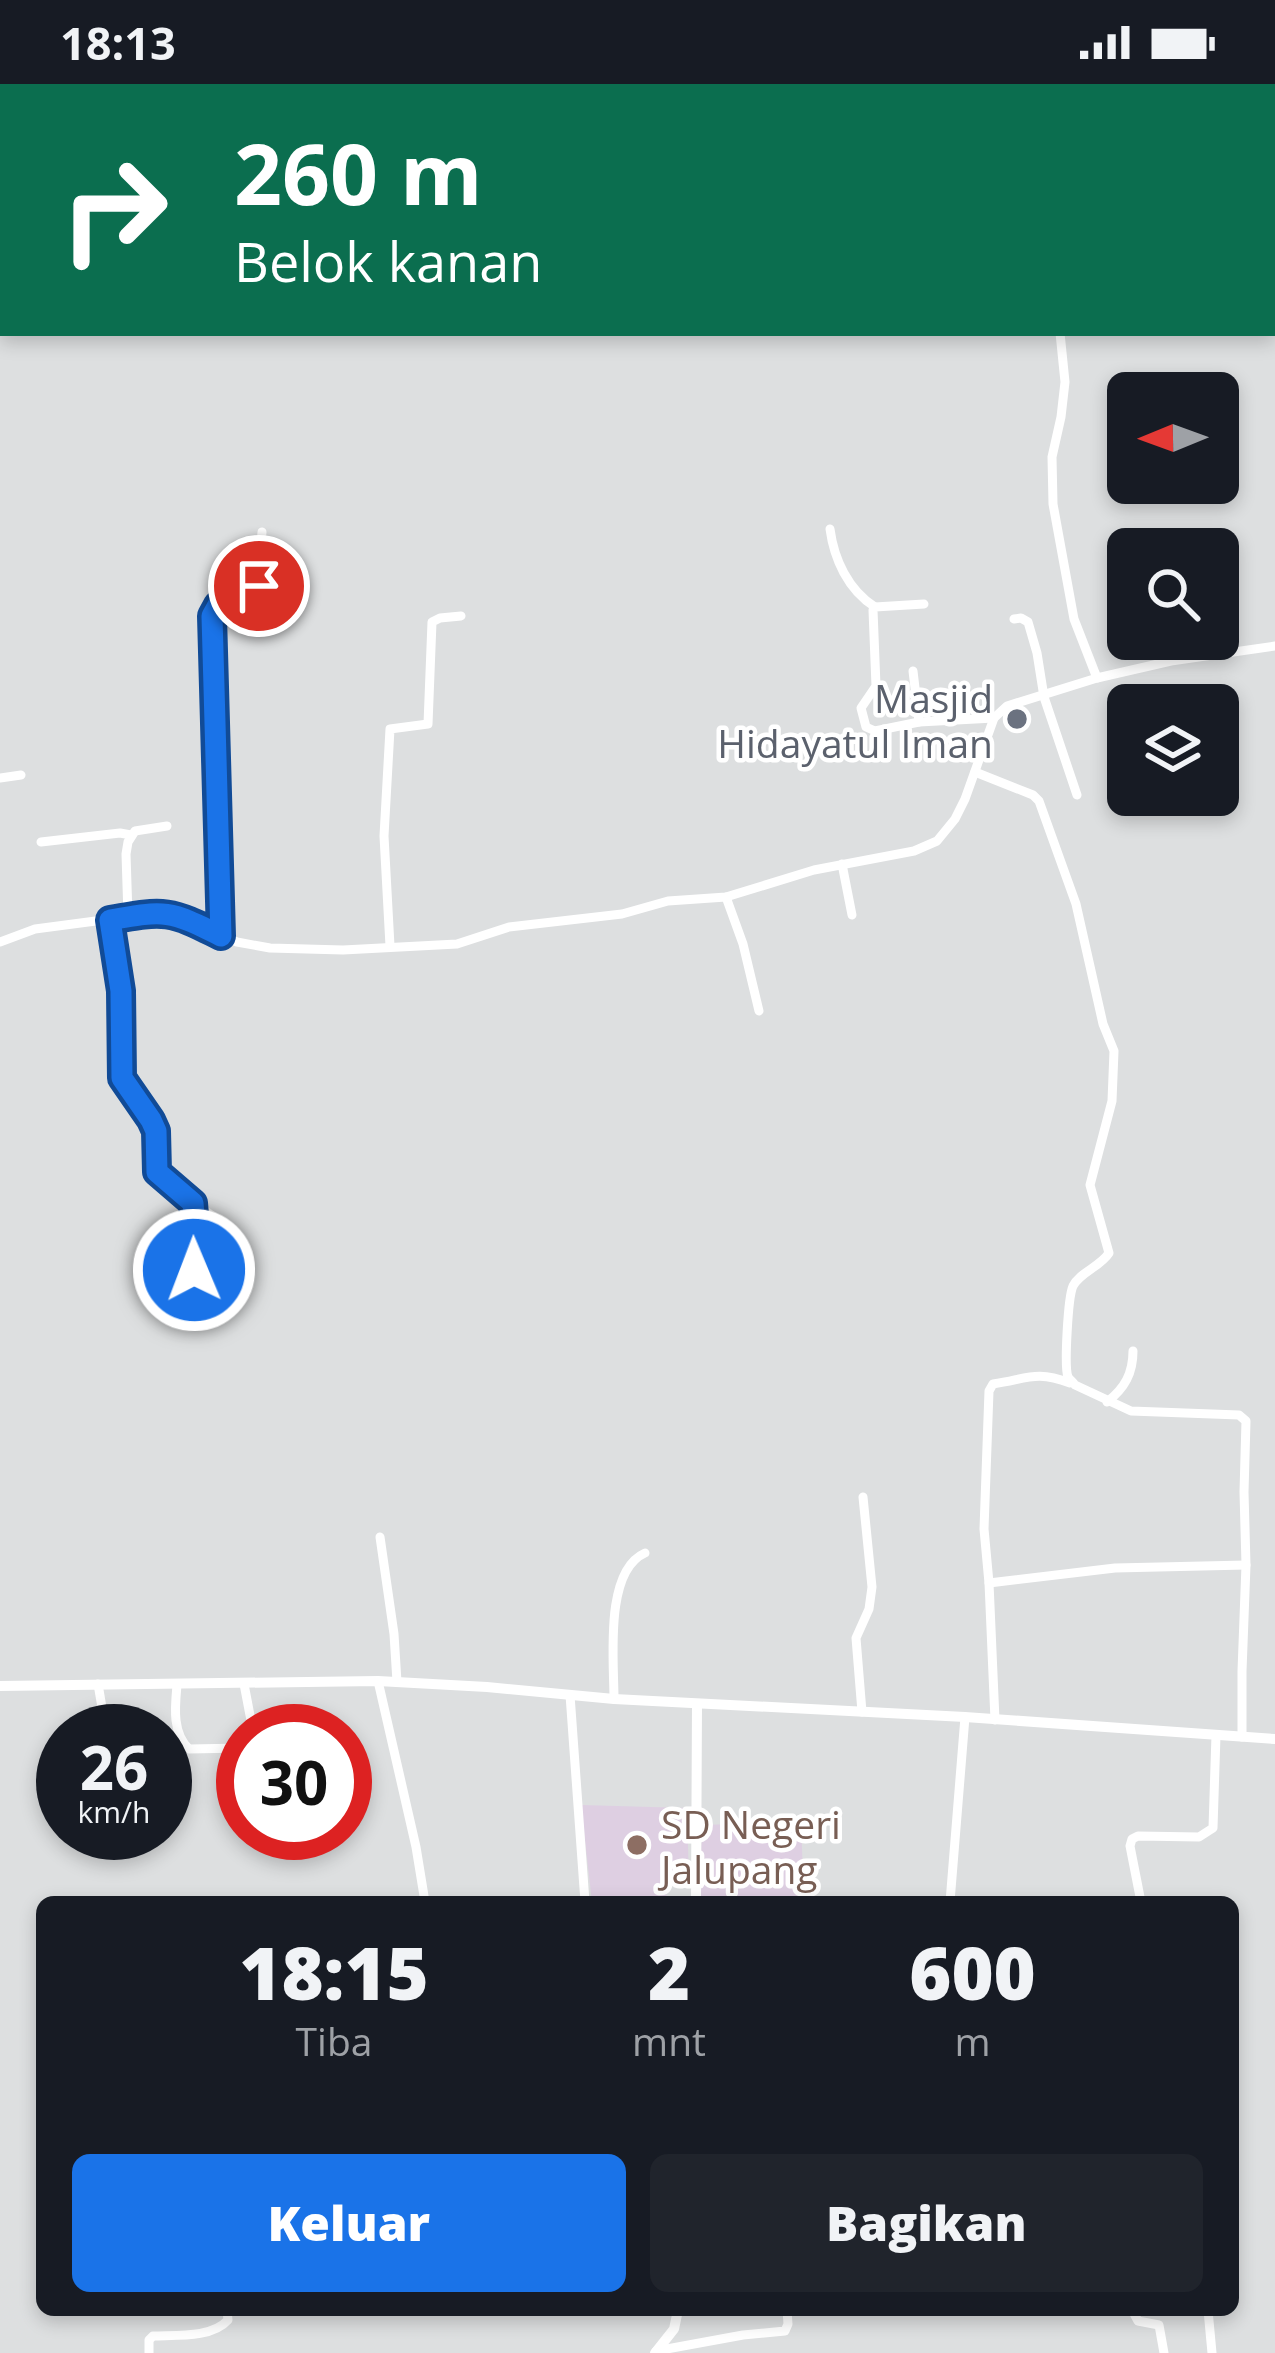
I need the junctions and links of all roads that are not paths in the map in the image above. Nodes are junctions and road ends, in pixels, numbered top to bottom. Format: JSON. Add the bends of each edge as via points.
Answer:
{"nodes":[{"id":1,"x":292,"y":84,"type":"edge"},
{"id":2,"x":319,"y":84,"type":"edge"},
{"id":3,"x":1060,"y":336,"type":"edge"},
{"id":4,"x":830,"y":529,"type":"dead end"},
{"id":5,"x":262,"y":532,"type":"dead end"},
{"id":6,"x":924,"y":604,"type":"dead end"},
{"id":7,"x":875,"y":607,"type":"junction"},
{"id":8,"x":461,"y":616,"type":"dead end"},
{"id":9,"x":1014,"y":619,"type":"dead end"},
{"id":10,"x":1275,"y":646,"type":"edge"},
{"id":11,"x":913,"y":671,"type":"dead end"},
{"id":12,"x":1097,"y":679,"type":"junction"},
{"id":13,"x":1044,"y":697,"type":"junction"},
{"id":14,"x":994,"y":718,"type":"junction"},
{"id":15,"x":919,"y":722,"type":"junction"},
{"id":16,"x":975,"y":772,"type":"junction"},
{"id":17,"x":21,"y":775,"type":"dead end"},
{"id":18,"x":0,"y":778,"type":"edge"},
{"id":19,"x":1077,"y":795,"type":"dead end"},
{"id":20,"x":166,"y":826,"type":"dead end"},
{"id":21,"x":131,"y":835,"type":"junction"},
{"id":22,"x":41,"y":842,"type":"dead end"},
{"id":23,"x":842,"y":865,"type":"junction"},
{"id":24,"x":726,"y":897,"type":"junction"},
{"id":25,"x":852,"y":915,"type":"dead end"},
{"id":26,"x":128,"y":916,"type":"junction"},
{"id":27,"x":110,"y":920,"type":"junction"},
{"id":28,"x":221,"y":936,"type":"junction"},
{"id":29,"x":0,"y":942,"type":"edge"},
{"id":30,"x":390,"y":946,"type":"junction"},
{"id":31,"x":759,"y":1011,"type":"dead end"},
{"id":32,"x":193,"y":1203,"type":"junction"},
{"id":33,"x":197,"y":1252,"type":"junction"},
{"id":34,"x":194,"y":1270,"type":"dead end"},
{"id":35,"x":1133,"y":1351,"type":"dead end"},
{"id":36,"x":1075,"y":1385,"type":"junction"},
{"id":37,"x":1107,"y":1402,"type":"junction"},
{"id":38,"x":863,"y":1497,"type":"dead end"},
{"id":39,"x":380,"y":1537,"type":"dead end"},
{"id":40,"x":645,"y":1552,"type":"dead end"},
{"id":41,"x":1246,"y":1565,"type":"junction"},
{"id":42,"x":989,"y":1583,"type":"junction"},
{"id":43,"x":378,"y":1681,"type":"junction"},
{"id":44,"x":397,"y":1682,"type":"junction"},
{"id":45,"x":98,"y":1684,"type":"junction"},
{"id":46,"x":244,"y":1684,"type":"junction"},
{"id":47,"x":177,"y":1685,"type":"junction"},
{"id":48,"x":0,"y":1686,"type":"edge"},
{"id":49,"x":571,"y":1695,"type":"junction"},
{"id":50,"x":614,"y":1699,"type":"junction"},
{"id":51,"x":101,"y":1704,"type":"edge"},
{"id":52,"x":248,"y":1704,"type":"edge"},
{"id":53,"x":697,"y":1704,"type":"junction"},
{"id":54,"x":862,"y":1712,"type":"junction"},
{"id":55,"x":964,"y":1717,"type":"junction"},
{"id":56,"x":995,"y":1720,"type":"junction"},
{"id":57,"x":1216,"y":1735,"type":"junction"},
{"id":58,"x":1242,"y":1737,"type":"junction"},
{"id":59,"x":1275,"y":1739,"type":"edge"},
{"id":60,"x":216,"y":1748,"type":"edge"},
{"id":61,"x":424,"y":1896,"type":"edge"},
{"id":62,"x":584,"y":1896,"type":"edge"},
{"id":63,"x":697,"y":1896,"type":"edge"},
{"id":64,"x":950,"y":1896,"type":"edge"},
{"id":65,"x":1140,"y":1896,"type":"edge"},
{"id":66,"x":228,"y":2316,"type":"edge"},
{"id":67,"x":677,"y":2316,"type":"edge"},
{"id":68,"x":787,"y":2316,"type":"edge"},
{"id":69,"x":1135,"y":2316,"type":"edge"},
{"id":70,"x":1209,"y":2316,"type":"edge"},
{"id":71,"x":655,"y":2352,"type":"edge"},
{"id":72,"x":148,"y":2353,"type":"edge"},
{"id":73,"x":1164,"y":2353,"type":"edge"},
{"id":74,"x":1212,"y":2353,"type":"edge"}],
"edges":[{"from":1,"to":2,"type":"street"},
{"from":3,"to":12,"type":"street","via":[[1065,382],[1053,504],[1075,620]]},
{"from":4,"to":7,"type":"street","via":[[838,561]]},
{"from":5,"to":28,"type":"street","via":[[257,594],[218,605],[212,616]]},
{"from":6,"to":7,"type":"street"},
{"from":7,"to":15,"type":"street","via":[[876,686],[861,708],[866,727]]},
{"from":8,"to":30,"type":"street","via":[[431,622],[428,724],[391,729],[384,836]]},
{"from":9,"to":13,"type":"street","via":[[1028,622]]},
{"from":10,"to":12,"type":"street"},
{"from":11,"to":15,"type":"street"},
{"from":12,"to":13,"type":"street"},
{"from":13,"to":14,"type":"street","via":[[1007,706]]},
{"from":13,"to":19,"type":"street"},
{"from":14,"to":15,"type":"street"},
{"from":14,"to":16,"type":"street"},
{"from":16,"to":23,"type":"street","via":[[937,841]]},
{"from":16,"to":36,"type":"street","via":[[1039,801],[1114,1051],[1112,1101],[1090,1185],[1109,1252],[1070,1292],[1066,1362]]},
{"from":17,"to":18,"type":"street"},
{"from":20,"to":21,"type":"street"},
{"from":21,"to":22,"type":"street"},
{"from":21,"to":26,"type":"street"},
{"from":23,"to":24,"type":"street"},
{"from":23,"to":25,"type":"street"},
{"from":24,"to":30,"type":"street","via":[[509,927],[457,944]]},
{"from":24,"to":31,"type":"street"},
{"from":26,"to":27,"type":"street"},
{"from":26,"to":28,"type":"street","via":[[173,914]]},
{"from":27,"to":29,"type":"street","via":[[35,928]]},
{"from":27,"to":32,"type":"street","via":[[122,1078],[156,1131],[157,1172]]},
{"from":28,"to":30,"type":"street","via":[[270,948]]},
{"from":32,"to":33,"type":"street"},
{"from":32,"to":33,"type":"street","via":[[218,1221]]},
{"from":33,"to":34,"type":"street"},
{"from":35,"to":37,"type":"street","via":[[1127,1381]]},
{"from":36,"to":37,"type":"street"},
{"from":36,"to":42,"type":"street","via":[[1044,1374],[988,1391]]},
{"from":37,"to":41,"type":"street","via":[[1144,1413],[1243,1417]]},
{"from":38,"to":54,"type":"street","via":[[872,1587],[856,1638]]},
{"from":39,"to":44,"type":"street"},
{"from":40,"to":50,"type":"street","via":[[630,1561],[619,1591]]},
{"from":41,"to":42,"type":"street","via":[[1115,1568]]},
{"from":41,"to":58,"type":"street"},
{"from":42,"to":56,"type":"street"},
{"from":43,"to":44,"type":"street"},
{"from":43,"to":46,"type":"street"},
{"from":43,"to":61,"type":"street"},
{"from":44,"to":49,"type":"street"},
{"from":45,"to":47,"type":"street"},
{"from":45,"to":48,"type":"street"},
{"from":45,"to":51,"type":"street"},
{"from":46,"to":47,"type":"street"},
{"from":46,"to":52,"type":"street"},
{"from":47,"to":60,"type":"street","via":[[183,1744]]},
{"from":49,"to":50,"type":"street"},
{"from":49,"to":62,"type":"street"},
{"from":50,"to":53,"type":"street"},
{"from":53,"to":54,"type":"street"},
{"from":53,"to":63,"type":"street"},
{"from":54,"to":55,"type":"street"},
{"from":55,"to":56,"type":"street"},
{"from":55,"to":64,"type":"street"},
{"from":56,"to":57,"type":"street"},
{"from":57,"to":58,"type":"street"},
{"from":57,"to":65,"type":"street","via":[[1213,1828],[1199,1837],[1132,1839]]},
{"from":58,"to":59,"type":"street"},
{"from":66,"to":72,"type":"street","via":[[224,2327],[153,2336]]},
{"from":67,"to":71,"type":"street"},
{"from":68,"to":71,"type":"street","via":[[785,2331]]},
{"from":69,"to":73,"type":"street","via":[[1160,2325]]},
{"from":70,"to":74,"type":"street"}]}
